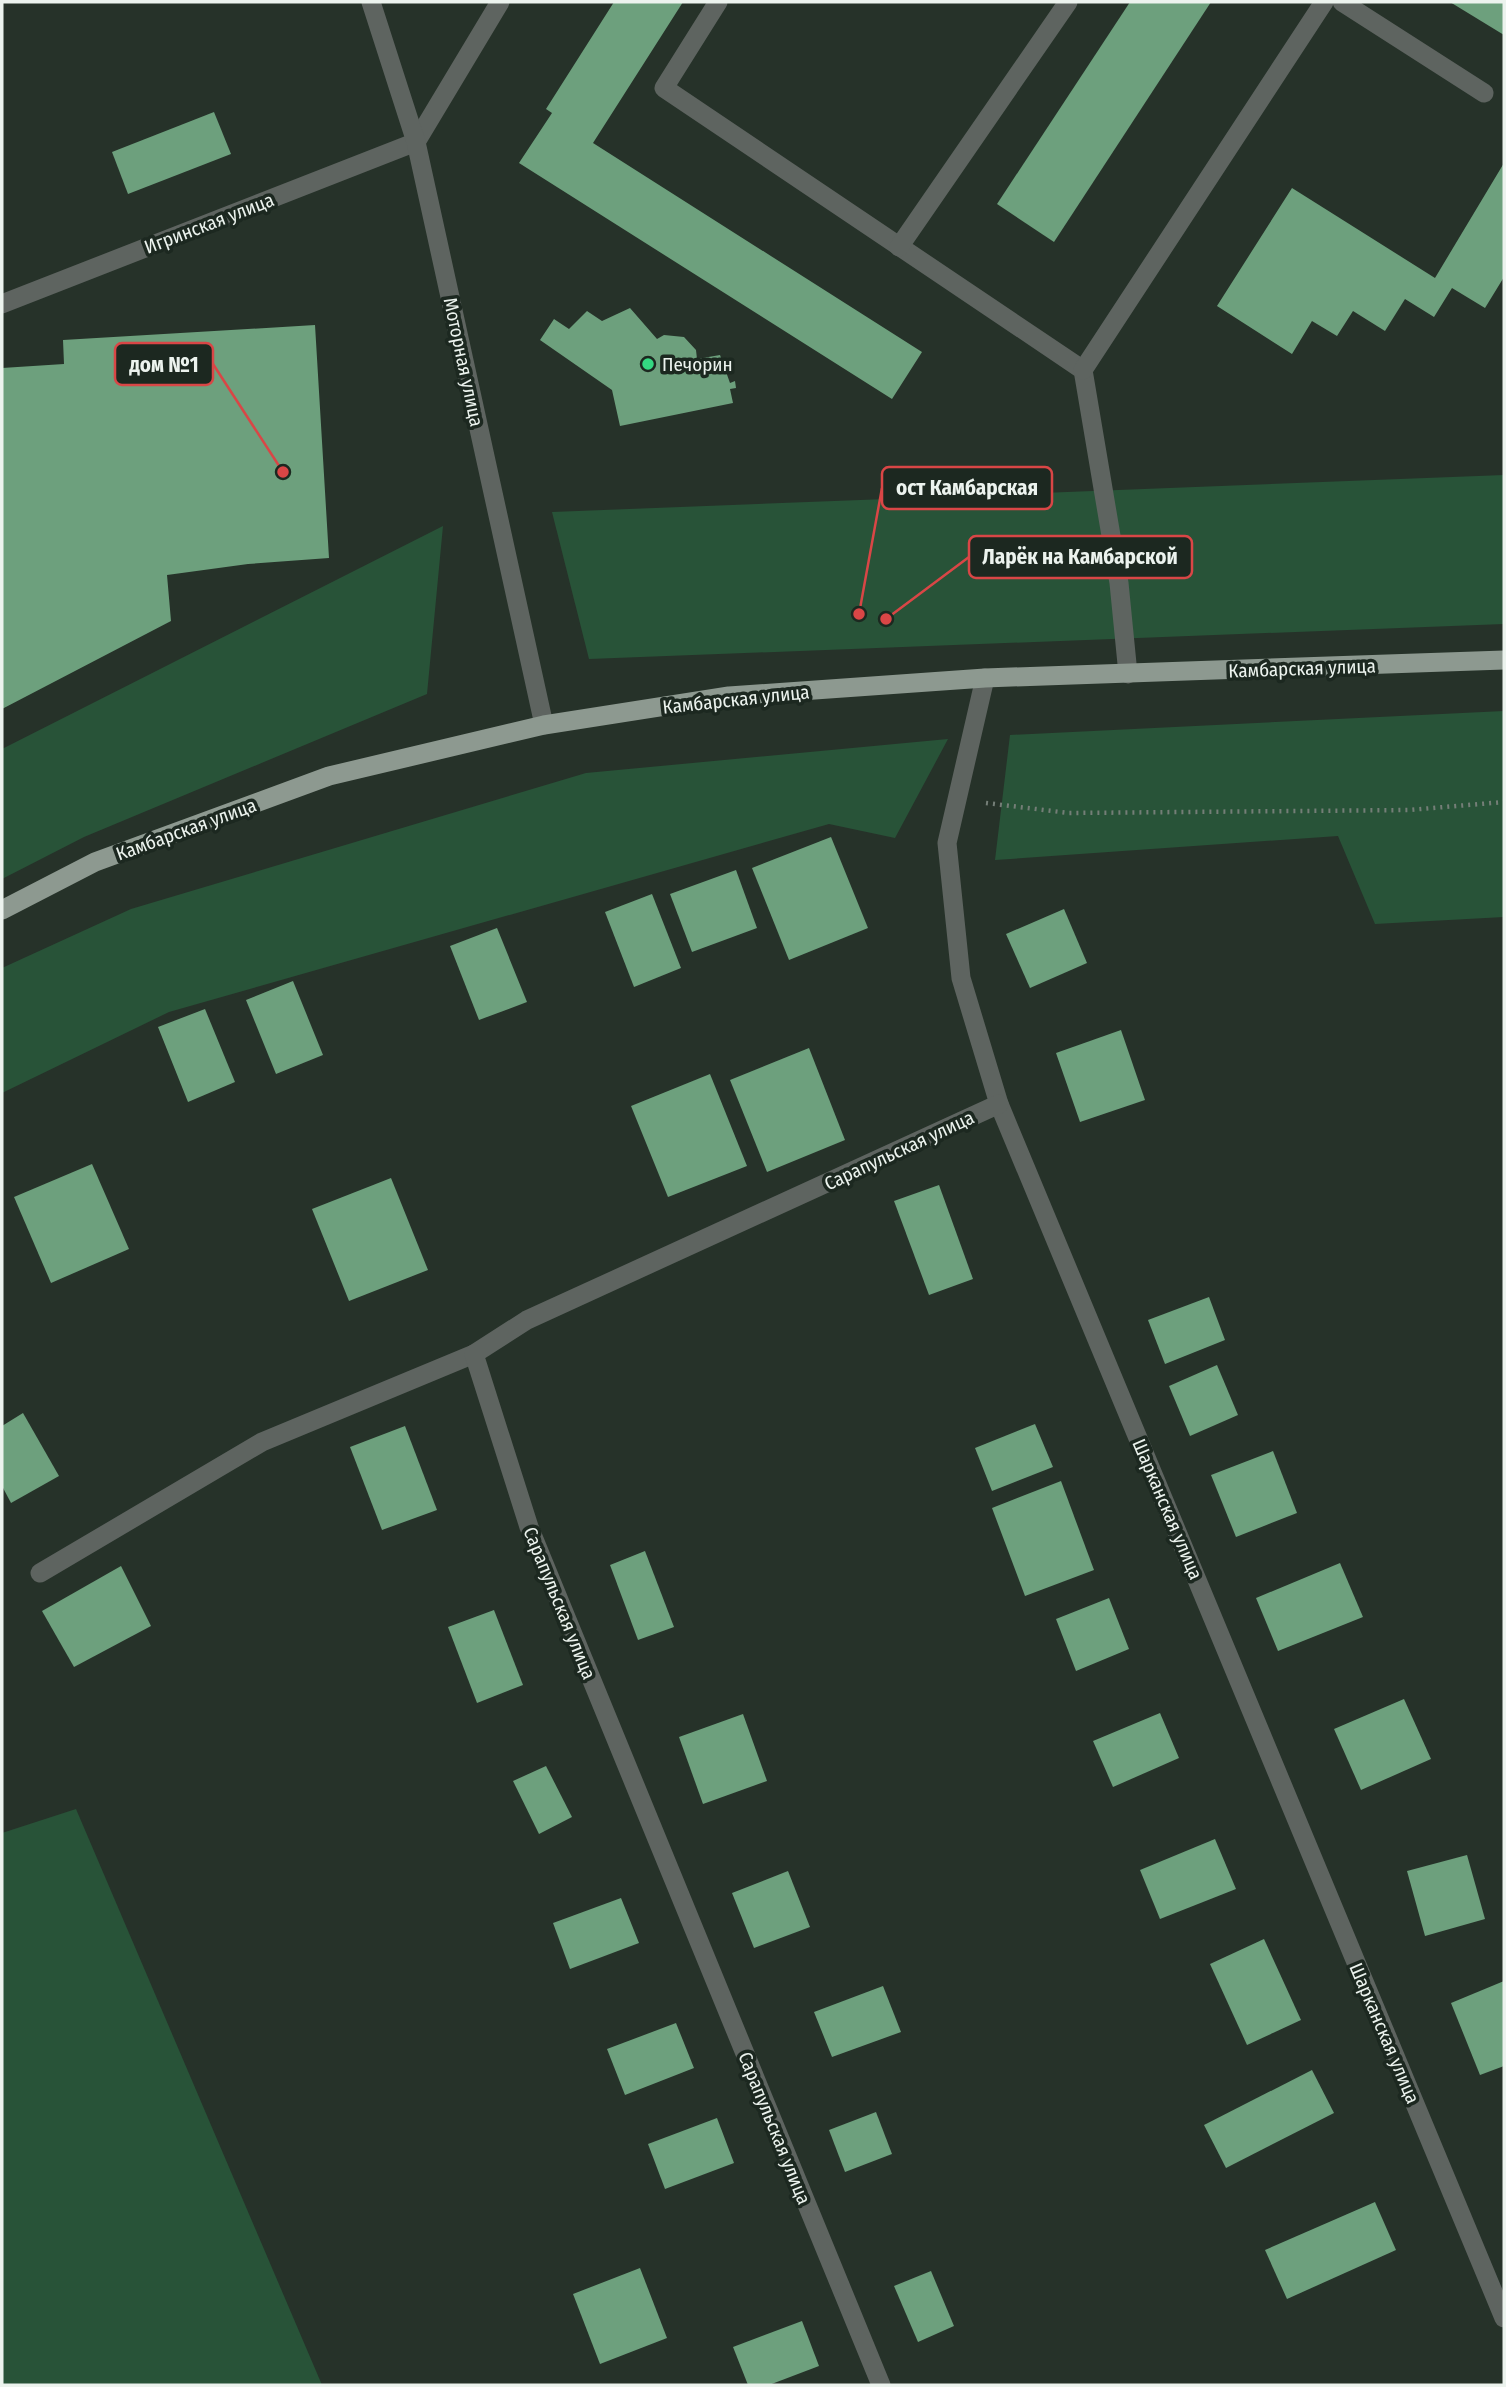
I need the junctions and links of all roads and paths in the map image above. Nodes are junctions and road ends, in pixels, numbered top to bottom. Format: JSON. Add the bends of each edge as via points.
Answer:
{"nodes":[{"id":1,"x":371,"y":2,"type":"edge"},
{"id":2,"x":500,"y":2,"type":"edge"},
{"id":3,"x":718,"y":2,"type":"edge"},
{"id":4,"x":1068,"y":2,"type":"edge"},
{"id":5,"x":1324,"y":2,"type":"edge"},
{"id":6,"x":1342,"y":2,"type":"edge"},
{"id":7,"x":1483,"y":93,"type":"dead end"},
{"id":8,"x":416,"y":142,"type":"junction"},
{"id":9,"x":898,"y":247,"type":"junction"},
{"id":10,"x":2,"y":304,"type":"edge"},
{"id":11,"x":1083,"y":370,"type":"junction"},
{"id":12,"x":1504,"y":660,"type":"edge"},
{"id":13,"x":1128,"y":674,"type":"junction"},
{"id":14,"x":985,"y":678,"type":"junction"},
{"id":15,"x":544,"y":725,"type":"junction"},
{"id":16,"x":957,"y":800,"type":"junction"},
{"id":17,"x":1504,"y":802,"type":"edge"},
{"id":18,"x":2,"y":910,"type":"edge"},
{"id":19,"x":999,"y":1104,"type":"junction"},
{"id":20,"x":474,"y":1354,"type":"junction"},
{"id":21,"x":40,"y":1573,"type":"dead end"},
{"id":22,"x":1504,"y":2318,"type":"edge"},
{"id":23,"x":881,"y":2385,"type":"edge"}],
"edges":[{"from":1,"to":8,"type":"street","name":"Моторная улица"},
{"from":2,"to":8,"type":"street"},
{"from":3,"to":9,"type":"street","via":[[664,88]]},
{"from":4,"to":9,"type":"street"},
{"from":5,"to":11,"type":"street"},
{"from":6,"to":7,"type":"street"},
{"from":8,"to":10,"type":"street","name":"Игринская улица"},
{"from":8,"to":15,"type":"street","name":"Моторная улица"},
{"from":9,"to":11,"type":"street"},
{"from":11,"to":13,"type":"street","via":[[1119,583]]},
{"from":12,"to":13,"type":"main road","name":"Камбарская улица"},
{"from":13,"to":14,"type":"main road","name":"Камбарская улица"},
{"from":14,"to":15,"type":"main road","name":"Камбарская улица","via":[[729,696]]},
{"from":14,"to":16,"type":"street","name":"Шарканская улица"},
{"from":15,"to":18,"type":"main road","name":"Камбарская улица","via":[[329,776],[95,862]]},
{"from":16,"to":17,"type":"path","via":[[1069,813],[1409,810]]},
{"from":16,"to":19,"type":"street","name":"Шарканская улица","via":[[947,843],[961,978]]},
{"from":19,"to":20,"type":"street","name":"Сарапульская улица","via":[[527,1320]]},
{"from":19,"to":22,"type":"street","name":"Шарканская улица"},
{"from":20,"to":21,"type":"street","via":[[262,1442]]},
{"from":20,"to":23,"type":"street","name":"Сарапульская улица","via":[[529,1527]]}]}
